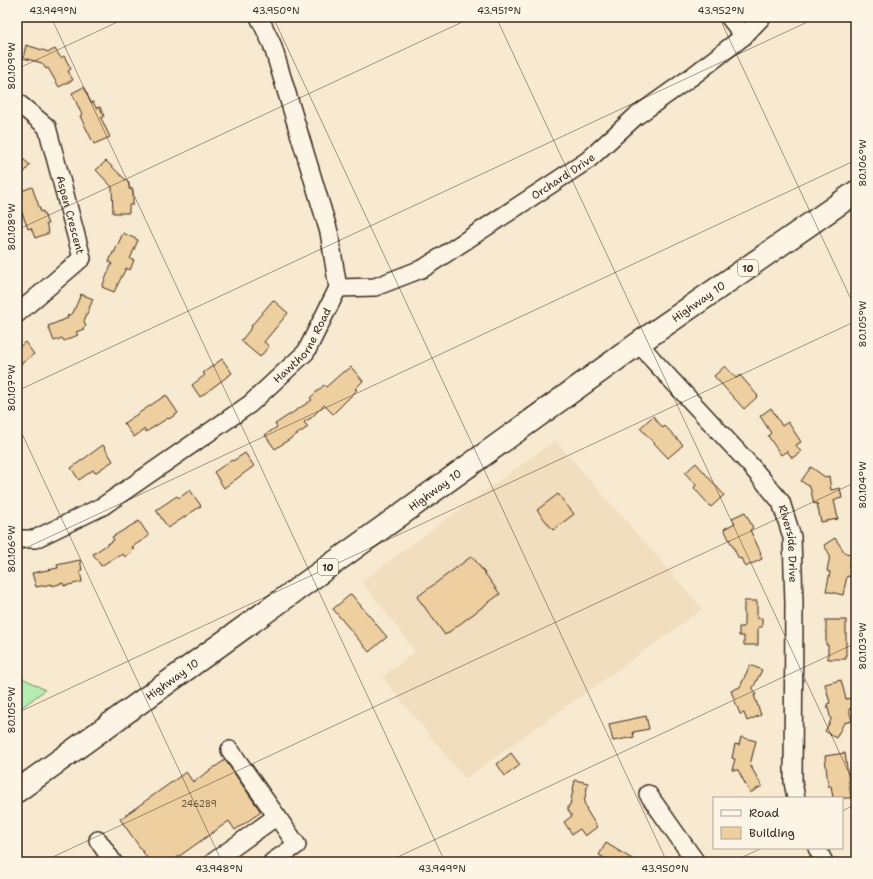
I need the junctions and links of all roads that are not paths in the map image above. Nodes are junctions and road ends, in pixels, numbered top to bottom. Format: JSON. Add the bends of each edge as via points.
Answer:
{"nodes":[{"id":1,"x":259,"y":17,"type":"edge"},
{"id":2,"x":729,"y":17,"type":"edge"},
{"id":3,"x":762,"y":17,"type":"edge"},
{"id":4,"x":744,"y":36,"type":"junction"},
{"id":5,"x":17,"y":102,"type":"edge"},
{"id":6,"x":856,"y":192,"type":"edge"},
{"id":7,"x":338,"y":288,"type":"junction"},
{"id":8,"x":17,"y":314,"type":"edge"},
{"id":9,"x":639,"y":343,"type":"junction"},
{"id":10,"x":17,"y":539,"type":"edge"},
{"id":11,"x":230,"y":750,"type":"dead end"},
{"id":12,"x":17,"y":791,"type":"edge"},
{"id":13,"x":648,"y":794,"type":"dead end"},
{"id":14,"x":796,"y":797,"type":"edge"},
{"id":15,"x":277,"y":816,"type":"junction"},
{"id":16,"x":98,"y":840,"type":"dead end"},
{"id":17,"x":818,"y":849,"type":"edge"},
{"id":18,"x":113,"y":862,"type":"edge"},
{"id":19,"x":212,"y":862,"type":"edge"},
{"id":20,"x":272,"y":862,"type":"edge"},
{"id":21,"x":696,"y":862,"type":"edge"},
{"id":22,"x":824,"y":862,"type":"edge"}],
"edges":[{"from":1,"to":7,"type":"street","via":[[272,44],[329,232]]},
{"from":2,"to":4,"type":"street"},
{"from":3,"to":4,"type":"street","name":"Orchard Drive"},
{"from":4,"to":7,"type":"street","name":"Orchard Drive","via":[[635,117],[588,160],[424,268],[374,287]]},
{"from":5,"to":8,"type":"street","name":"Aspen Crescent","via":[[47,127],[82,258]]},
{"from":6,"to":9,"type":"highway","name":"Highway 10","number":"10"},
{"from":7,"to":10,"type":"street","name":"Hawthorne Road","via":[[306,352],[250,404],[104,506],[35,539]]},
{"from":9,"to":12,"type":"highway","name":"Highway 10","number":"10"},
{"from":9,"to":14,"type":"street","name":"Riverside Drive","via":[[751,466],[780,502],[792,537],[793,782]]},
{"from":11,"to":15,"type":"street"},
{"from":13,"to":21,"type":"street"},
{"from":15,"to":19,"type":"street"},
{"from":15,"to":20,"type":"street","via":[[297,845]]},
{"from":16,"to":18,"type":"street"},
{"from":17,"to":22,"type":"street"}]}
